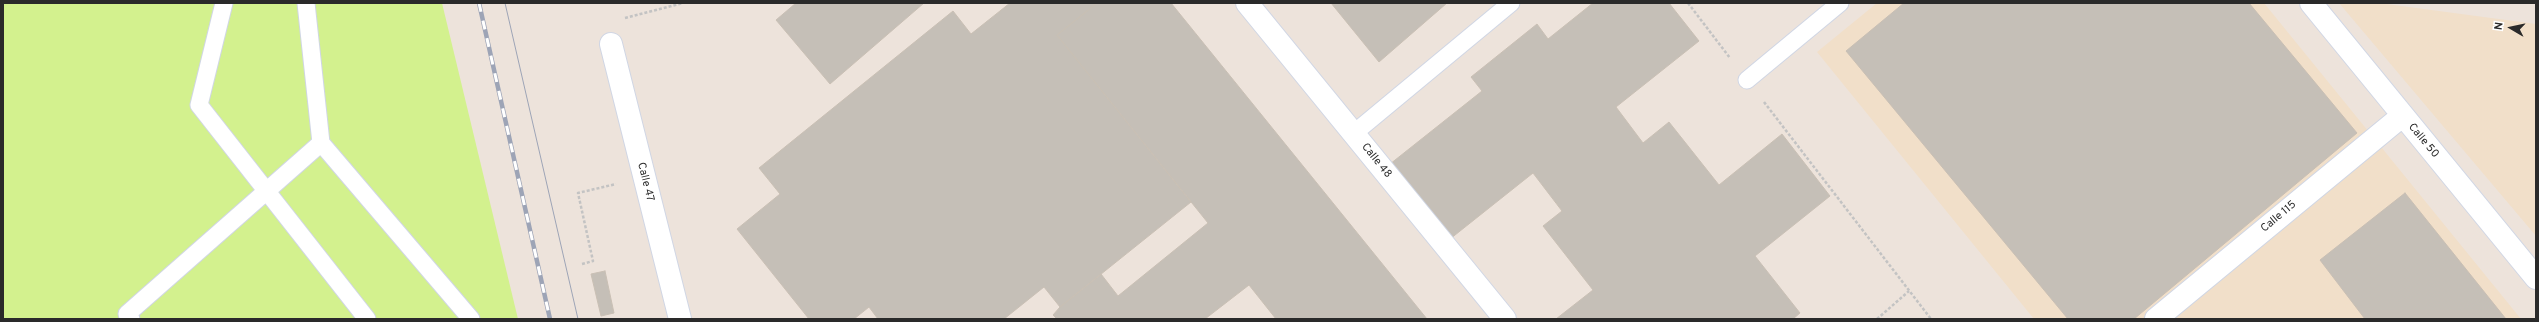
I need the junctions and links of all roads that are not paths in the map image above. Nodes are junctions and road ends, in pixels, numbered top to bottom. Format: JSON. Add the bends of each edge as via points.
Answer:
{"nodes":[{"id":1,"x":224,"y":3,"type":"edge"},
{"id":2,"x":306,"y":3,"type":"edge"},
{"id":3,"x":1247,"y":3,"type":"edge"},
{"id":4,"x":1511,"y":3,"type":"edge"},
{"id":5,"x":1840,"y":3,"type":"edge"},
{"id":6,"x":2311,"y":3,"type":"edge"},
{"id":7,"x":611,"y":44,"type":"dead end"},
{"id":8,"x":1747,"y":80,"type":"road end"},
{"id":9,"x":2402,"y":116,"type":"junction"},
{"id":10,"x":1353,"y":134,"type":"junction"},
{"id":11,"x":321,"y":143,"type":"junction"},
{"id":12,"x":266,"y":192,"type":"junction"},
{"id":13,"x":2536,"y":278,"type":"edge"},
{"id":14,"x":131,"y":319,"type":"edge"},
{"id":15,"x":367,"y":319,"type":"edge"},
{"id":16,"x":471,"y":319,"type":"edge"},
{"id":17,"x":680,"y":319,"type":"edge"},
{"id":18,"x":1505,"y":319,"type":"edge"},
{"id":19,"x":2156,"y":319,"type":"edge"}],
"edges":[{"from":1,"to":12,"type":"lane","via":[[199,105]]},
{"from":2,"to":11,"type":"lane"},
{"from":3,"to":10,"type":"street","name":"Calle 48"},
{"from":4,"to":10,"type":"lane"},
{"from":5,"to":8,"type":"lane"},
{"from":6,"to":9,"type":"street","name":"Calle 50"},
{"from":7,"to":17,"type":"street","name":"Calle 47"},
{"from":9,"to":13,"type":"street","name":"Calle 50"},
{"from":9,"to":19,"type":"street","name":"Calle 115"},
{"from":10,"to":18,"type":"street","name":"Calle 48"},
{"from":11,"to":12,"type":"lane"},
{"from":11,"to":16,"type":"lane"},
{"from":12,"to":14,"type":"lane","via":[[127,314]]},
{"from":12,"to":15,"type":"lane"}]}
